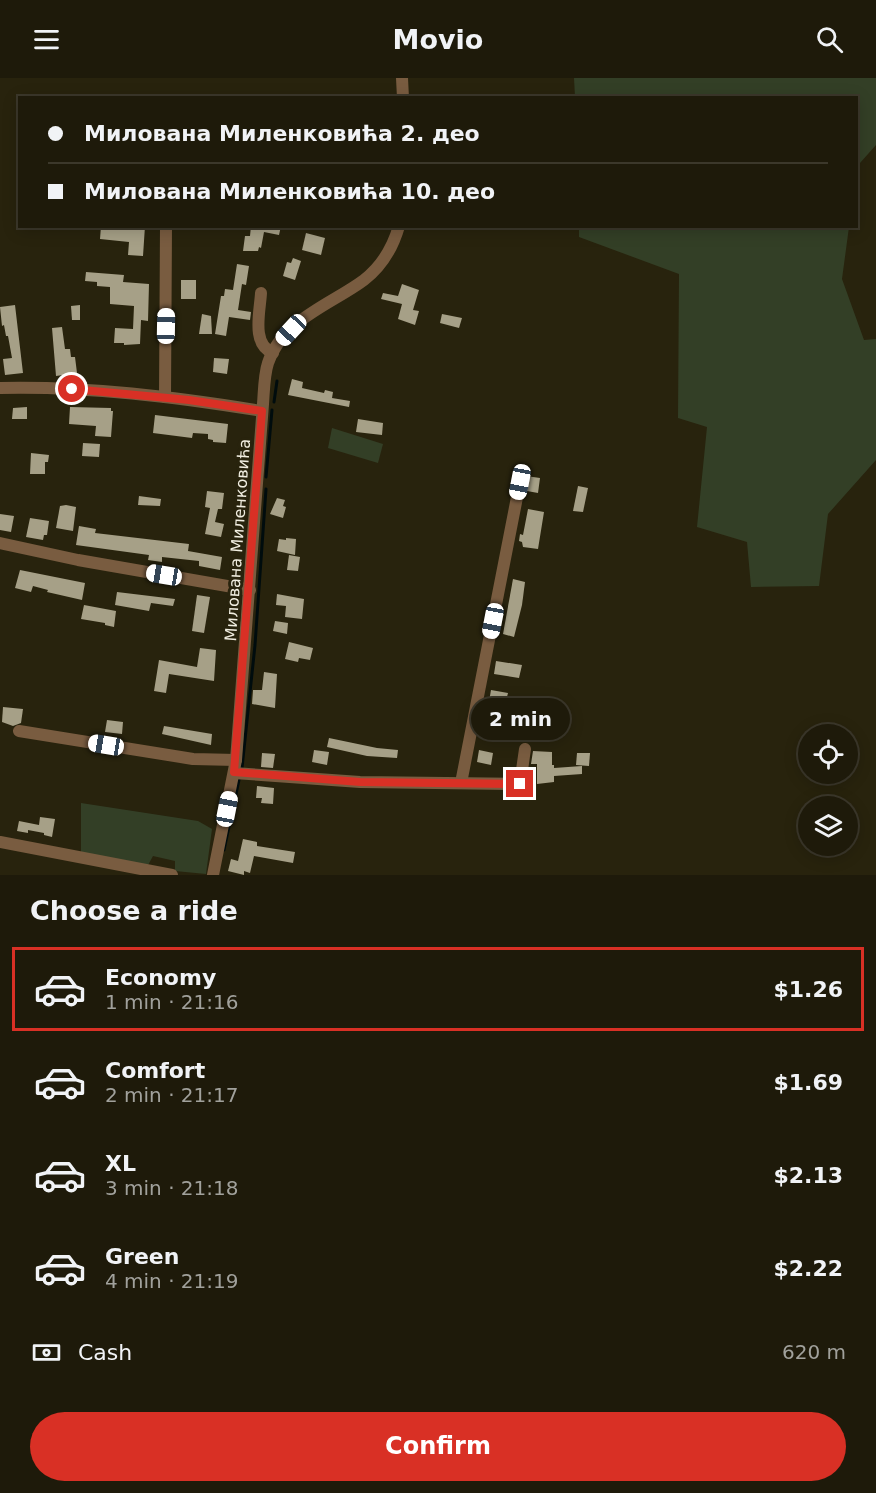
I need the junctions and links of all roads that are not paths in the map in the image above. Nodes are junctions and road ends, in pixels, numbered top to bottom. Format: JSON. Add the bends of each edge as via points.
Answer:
{"nodes":[{"id":1,"x":402,"y":78,"type":"edge"},
{"id":2,"x":403,"y":96,"type":"edge"},
{"id":3,"x":166,"y":228,"type":"edge"},
{"id":4,"x":398,"y":228,"type":"edge"},
{"id":5,"x":261,"y":293,"type":"dead end"},
{"id":6,"x":273,"y":353,"type":"junction"},
{"id":7,"x":0,"y":388,"type":"edge"},
{"id":8,"x":165,"y":398,"type":"junction"},
{"id":9,"x":262,"y":411,"type":"junction"},
{"id":10,"x":520,"y":482,"type":"dead end"},
{"id":11,"x":0,"y":543,"type":"edge"},
{"id":12,"x":249,"y":590,"type":"junction"},
{"id":13,"x":19,"y":731,"type":"dead end"},
{"id":14,"x":525,"y":749,"type":"dead end"},
{"id":15,"x":235,"y":766,"type":"junction"},
{"id":16,"x":461,"y":783,"type":"junction"},
{"id":17,"x":0,"y":842,"type":"edge"},
{"id":18,"x":172,"y":875,"type":"edge"},
{"id":19,"x":213,"y":875,"type":"edge"}],
"edges":[{"from":1,"to":2,"type":"street"},
{"from":3,"to":8,"type":"street"},
{"from":4,"to":6,"type":"street","name":"Милована Миленковића","via":[[388,254],[372,273],[302,320]]},
{"from":5,"to":6,"type":"street","via":[[259,341]]},
{"from":6,"to":9,"type":"street","name":"Милована Миленковића","via":[[268,363]]},
{"from":7,"to":8,"type":"street","via":[[35,387]]},
{"from":8,"to":9,"type":"street"},
{"from":9,"to":12,"type":"street","name":"Милована Миленковића"},
{"from":10,"to":16,"type":"street"},
{"from":11,"to":12,"type":"street"},
{"from":12,"to":15,"type":"street","name":"Милована Миленковића"},
{"from":13,"to":15,"type":"street"},
{"from":14,"to":16,"type":"street","via":[[520,784]]},
{"from":15,"to":16,"type":"street","via":[[360,782]]},
{"from":15,"to":19,"type":"street","name":"Милована Миленковића"},
{"from":17,"to":18,"type":"street"}]}
